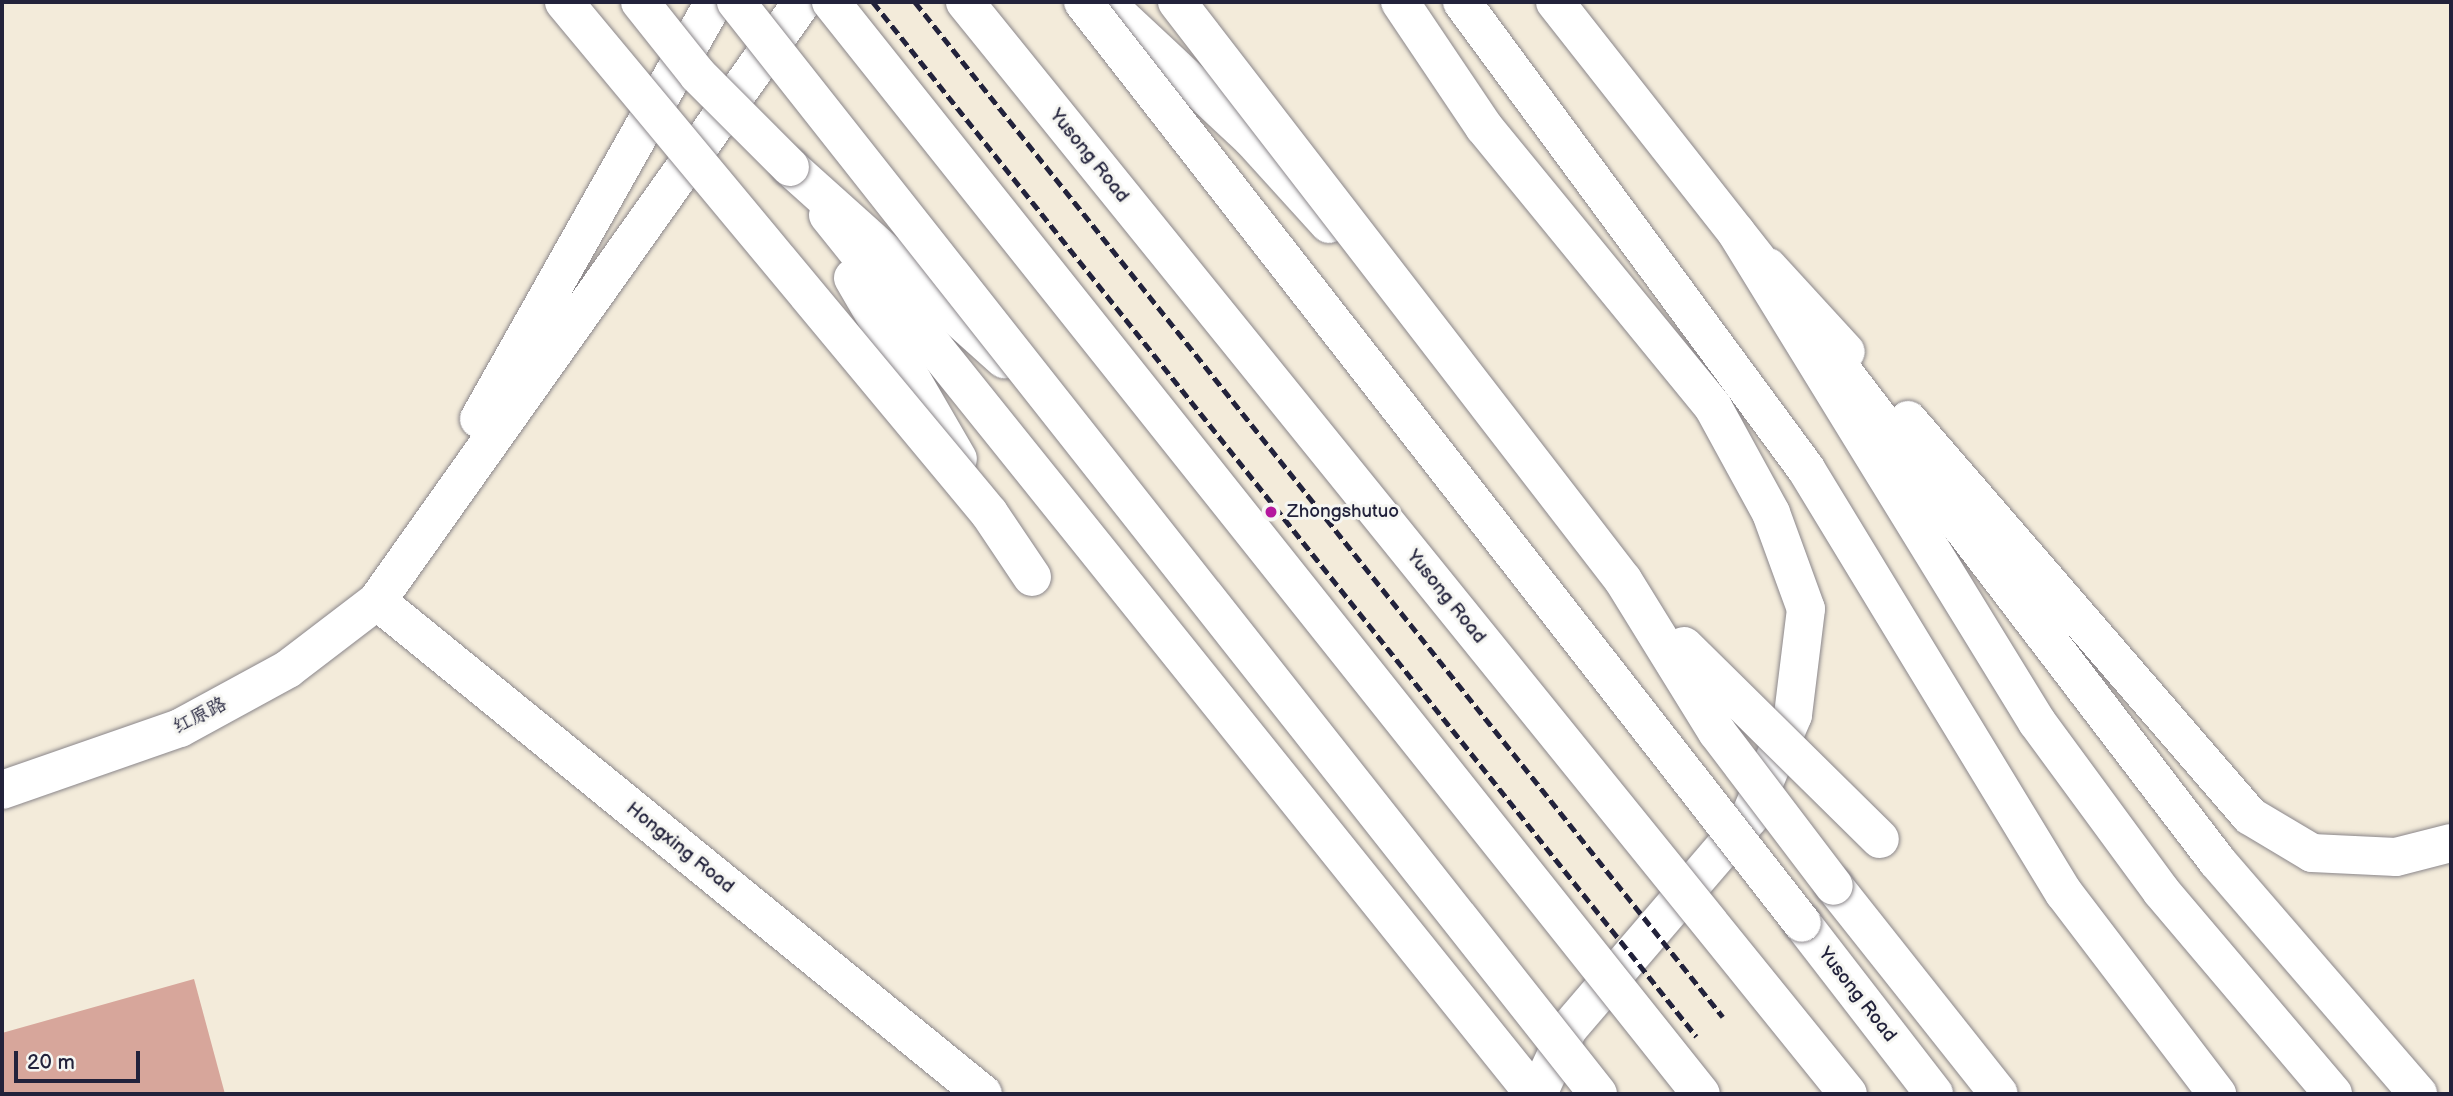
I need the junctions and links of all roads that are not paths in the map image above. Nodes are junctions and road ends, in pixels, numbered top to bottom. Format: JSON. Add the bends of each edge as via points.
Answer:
{"nodes":[{"id":1,"x":564,"y":2,"type":"edge"},
{"id":2,"x":640,"y":2,"type":"edge"},
{"id":3,"x":714,"y":2,"type":"edge"},
{"id":4,"x":736,"y":2,"type":"edge"},
{"id":5,"x":802,"y":2,"type":"edge"},
{"id":6,"x":831,"y":2,"type":"edge"},
{"id":7,"x":965,"y":2,"type":"edge"},
{"id":8,"x":1083,"y":2,"type":"edge"},
{"id":9,"x":1105,"y":2,"type":"edge"},
{"id":10,"x":1177,"y":2,"type":"edge"},
{"id":11,"x":1400,"y":2,"type":"edge"},
{"id":12,"x":1462,"y":2,"type":"edge"},
{"id":13,"x":1555,"y":2,"type":"edge"},
{"id":14,"x":790,"y":167,"type":"junction"},
{"id":15,"x":1736,"y":232,"type":"junction"},
{"id":16,"x":1430,"y":334,"type":"junction"},
{"id":17,"x":1062,"y":411,"type":"junction"},
{"id":18,"x":989,"y":513,"type":"junction"},
{"id":19,"x":1032,"y":578,"type":"dead end"},
{"id":20,"x":1623,"y":580,"type":"junction"},
{"id":21,"x":377,"y":601,"type":"junction"},
{"id":22,"x":2,"y":790,"type":"edge"},
{"id":23,"x":1880,"y":839,"type":"dead end"},
{"id":24,"x":2451,"y":843,"type":"edge"},
{"id":25,"x":984,"y":1094,"type":"edge"},
{"id":26,"x":1536,"y":1094,"type":"edge"},
{"id":27,"x":1598,"y":1094,"type":"edge"},
{"id":28,"x":1701,"y":1094,"type":"edge"},
{"id":29,"x":1847,"y":1094,"type":"edge"},
{"id":30,"x":1934,"y":1094,"type":"edge"},
{"id":31,"x":1999,"y":1094,"type":"edge"},
{"id":32,"x":2217,"y":1094,"type":"edge"},
{"id":33,"x":2333,"y":1094,"type":"edge"},
{"id":34,"x":2418,"y":1094,"type":"edge"}],
"edges":[{"from":1,"to":18,"type":"main road","bridge":true},
{"from":2,"to":14,"type":"main road","bridge":true,"via":[[698,75]]},
{"from":3,"to":21,"type":"main road"},
{"from":4,"to":17,"type":"main road","bridge":true},
{"from":5,"to":21,"type":"main road"},
{"from":6,"to":28,"type":"main road","bridge":true},
{"from":7,"to":29,"type":"main road","name":"Yusong Road","bridge":true},
{"from":8,"to":30,"type":"main road","name":"Yusong Road","bridge":true},
{"from":9,"to":16,"type":"main road","bridge":true,"via":[[1251,138]]},
{"from":10,"to":16,"type":"main road","bridge":true},
{"from":11,"to":26,"type":"main road","via":[[1484,127],[1713,407],[1771,513],[1806,608],[1793,715],[1749,818],[1568,1029]]},
{"from":12,"to":32,"type":"main road","via":[[1806,469],[2064,893]]},
{"from":13,"to":15,"type":"main road"},
{"from":14,"to":17,"type":"main road","bridge":true},
{"from":14,"to":18,"type":"main road","bridge":true},
{"from":14,"to":26,"type":"main road"},
{"from":15,"to":24,"type":"main road","via":[[1972,490],[2250,816],[2312,853],[2396,856]]},
{"from":15,"to":33,"type":"main road","via":[[2037,722],[2161,891]]},
{"from":15,"to":34,"type":"main road","via":[[2217,860]]},
{"from":16,"to":20,"type":"main road","bridge":true},
{"from":17,"to":27,"type":"main road","bridge":true},
{"from":18,"to":19,"type":"main road","bridge":true},
{"from":20,"to":23,"type":"main road","bridge":true,"via":[[1754,721]]},
{"from":20,"to":31,"type":"main road","bridge":true,"via":[[1717,732]]},
{"from":21,"to":22,"type":"main road","name":"红原路","via":[[288,669],[180,728]]},
{"from":21,"to":25,"type":"main road","name":"Hongxing Road"}]}
